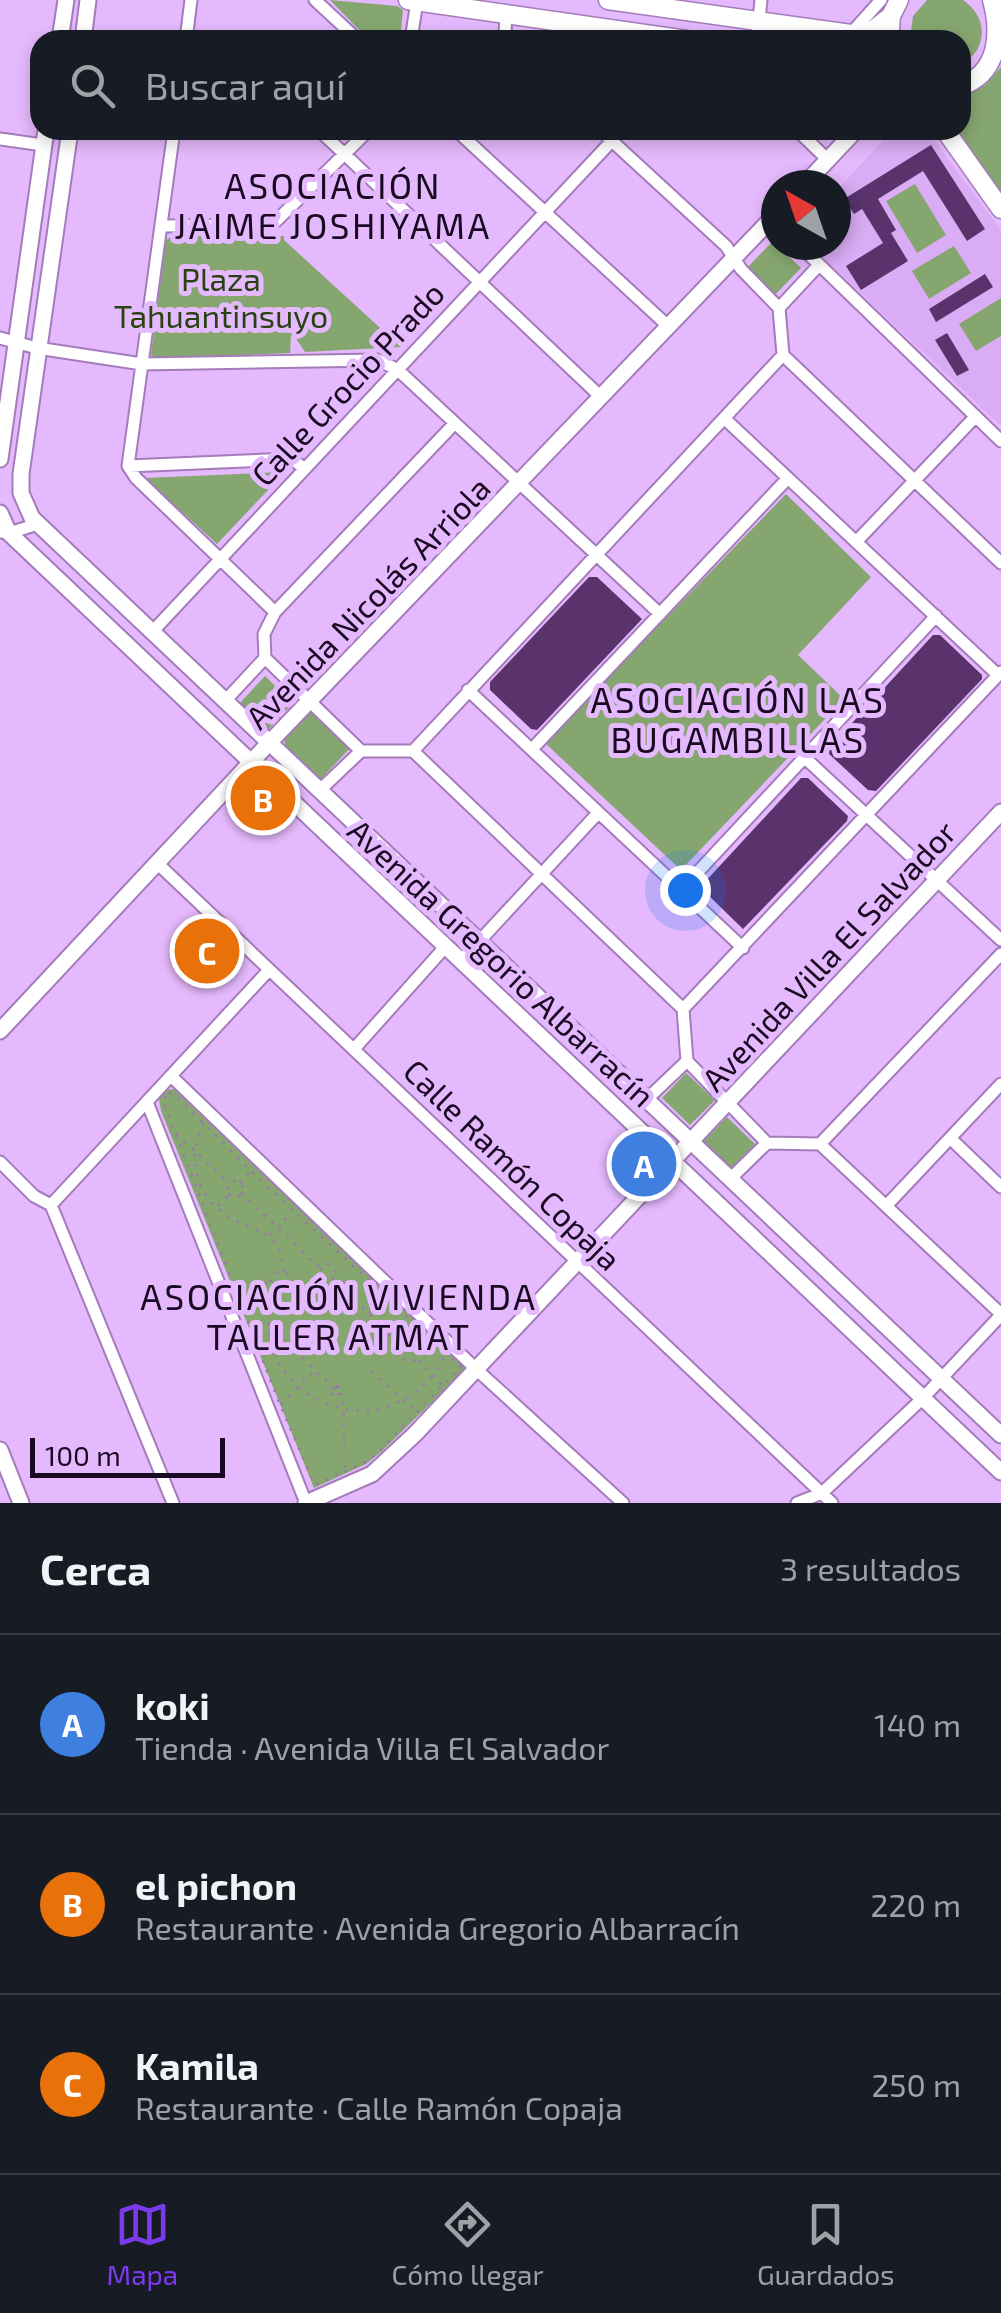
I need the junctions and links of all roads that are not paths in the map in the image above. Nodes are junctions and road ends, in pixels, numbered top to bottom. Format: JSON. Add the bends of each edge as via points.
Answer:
{"nodes":[{"id":1,"x":66,"y":0,"type":"edge"},
{"id":2,"x":88,"y":0,"type":"edge"},
{"id":3,"x":191,"y":0,"type":"edge"},
{"id":4,"x":315,"y":0,"type":"edge"},
{"id":5,"x":608,"y":0,"type":"edge"},
{"id":6,"x":761,"y":0,"type":"edge"},
{"id":7,"x":413,"y":1,"type":"edge"},
{"id":8,"x":890,"y":5,"type":"edge"},
{"id":9,"x":998,"y":12,"type":"edge"},
{"id":10,"x":506,"y":14,"type":"junction"},
{"id":11,"x":62,"y":30,"type":"edge"},
{"id":12,"x":84,"y":30,"type":"edge"},
{"id":13,"x":187,"y":30,"type":"edge"},
{"id":14,"x":347,"y":30,"type":"edge"},
{"id":15,"x":412,"y":30,"type":"edge"},
{"id":16,"x":505,"y":30,"type":"edge"},
{"id":17,"x":617,"y":30,"type":"edge"},
{"id":18,"x":757,"y":30,"type":"edge"},
{"id":19,"x":873,"y":30,"type":"edge"},
{"id":20,"x":889,"y":30,"type":"edge"},
{"id":21,"x":971,"y":80,"type":"edge"},
{"id":22,"x":30,"y":138,"type":"edge"},
{"id":23,"x":0,"y":139,"type":"edge"},
{"id":24,"x":43,"y":140,"type":"edge"},
{"id":25,"x":68,"y":140,"type":"edge"},
{"id":26,"x":173,"y":140,"type":"edge"},
{"id":27,"x":330,"y":140,"type":"edge"},
{"id":28,"x":360,"y":140,"type":"edge"},
{"id":29,"x":467,"y":140,"type":"edge"},
{"id":30,"x":807,"y":140,"type":"edge"},
{"id":31,"x":847,"y":140,"type":"edge"},
{"id":32,"x":952,"y":140,"type":"edge"},
{"id":33,"x":612,"y":142,"type":"joint"},
{"id":34,"x":346,"y":155,"type":"junction"},
{"id":35,"x":828,"y":160,"type":"junction"},
{"id":36,"x":818,"y":170,"type":"edge"},
{"id":37,"x":1001,"y":209,"type":"edge"},
{"id":38,"x":545,"y":213,"type":"junction"},
{"id":39,"x":161,"y":226,"type":"junction"},
{"id":40,"x":761,"y":232,"type":"edge"},
{"id":41,"x":734,"y":258,"type":"junction"},
{"id":42,"x":814,"y":260,"type":"edge"},
{"id":43,"x":820,"y":265,"type":"junction"},
{"id":44,"x":479,"y":283,"type":"junction"},
{"id":45,"x":779,"y":308,"type":"junction"},
{"id":46,"x":668,"y":326,"type":"junction"},
{"id":47,"x":8,"y":340,"type":"edge"},
{"id":48,"x":37,"y":348,"type":"junction"},
{"id":49,"x":783,"y":356,"type":"junction"},
{"id":50,"x":142,"y":364,"type":"junction"},
{"id":51,"x":398,"y":370,"type":"junction"},
{"id":52,"x":600,"y":397,"type":"junction"},
{"id":53,"x":975,"y":416,"type":"junction"},
{"id":54,"x":725,"y":419,"type":"junction"},
{"id":55,"x":455,"y":423,"type":"junction"},
{"id":56,"x":1001,"y":441,"type":"edge"},
{"id":57,"x":0,"y":460,"type":"edge"},
{"id":58,"x":128,"y":466,"type":"junction"},
{"id":59,"x":305,"y":469,"type":"junction"},
{"id":60,"x":788,"y":478,"type":"junction"},
{"id":61,"x":914,"y":480,"type":"junction"},
{"id":62,"x":518,"y":482,"type":"junction"},
{"id":63,"x":0,"y":514,"type":"edge"},
{"id":64,"x":38,"y":524,"type":"junction"},
{"id":65,"x":5,"y":532,"type":"edge"},
{"id":66,"x":856,"y":542,"type":"junction"},
{"id":67,"x":595,"y":554,"type":"junction"},
{"id":68,"x":220,"y":559,"type":"junction"},
{"id":69,"x":1001,"y":563,"type":"edge"},
{"id":70,"x":275,"y":612,"type":"junction"},
{"id":71,"x":660,"y":614,"type":"junction"},
{"id":72,"x":936,"y":616,"type":"junction"},
{"id":73,"x":154,"y":630,"type":"junction"},
{"id":74,"x":265,"y":658,"type":"junction"},
{"id":75,"x":999,"y":673,"type":"edge"},
{"id":76,"x":468,"y":690,"type":"junction"},
{"id":77,"x":226,"y":701,"type":"junction"},
{"id":78,"x":308,"y":702,"type":"junction"},
{"id":79,"x":269,"y":742,"type":"junction"},
{"id":80,"x":533,"y":748,"type":"junction"},
{"id":81,"x":361,"y":751,"type":"junction"},
{"id":82,"x":413,"y":752,"type":"junction"},
{"id":83,"x":804,"y":758,"type":"junction"},
{"id":84,"x":252,"y":762,"type":"junction"},
{"id":85,"x":320,"y":790,"type":"junction"},
{"id":86,"x":1001,"y":812,"type":"edge"},
{"id":87,"x":598,"y":813,"type":"junction"},
{"id":88,"x":866,"y":817,"type":"junction"},
{"id":89,"x":158,"y":863,"type":"junction"},
{"id":90,"x":540,"y":875,"type":"junction"},
{"id":91,"x":935,"y":882,"type":"junction"},
{"id":92,"x":682,"y":889,"type":"junction"},
{"id":93,"x":1001,"y":940,"type":"edge"},
{"id":94,"x":479,"y":941,"type":"junction"},
{"id":95,"x":446,"y":946,"type":"junction"},
{"id":96,"x":742,"y":948,"type":"junction"},
{"id":97,"x":1001,"y":954,"type":"edge"},
{"id":98,"x":462,"y":961,"type":"junction"},
{"id":99,"x":270,"y":970,"type":"junction"},
{"id":100,"x":683,"y":1009,"type":"junction"},
{"id":101,"x":0,"y":1031,"type":"edge"},
{"id":102,"x":354,"y":1049,"type":"junction"},
{"id":103,"x":687,"y":1061,"type":"junction"},
{"id":104,"x":171,"y":1076,"type":"junction"},
{"id":105,"x":1001,"y":1084,"type":"edge"},
{"id":106,"x":646,"y":1100,"type":"junction"},
{"id":107,"x":147,"y":1102,"type":"junction"},
{"id":108,"x":727,"y":1102,"type":"junction"},
{"id":109,"x":950,"y":1138,"type":"junction"},
{"id":110,"x":690,"y":1141,"type":"junction"},
{"id":111,"x":767,"y":1143,"type":"junction"},
{"id":112,"x":820,"y":1144,"type":"junction"},
{"id":113,"x":672,"y":1160,"type":"junction"},
{"id":114,"x":0,"y":1162,"type":"edge"},
{"id":115,"x":730,"y":1180,"type":"junction"},
{"id":116,"x":1001,"y":1186,"type":"edge"},
{"id":117,"x":51,"y":1205,"type":"junction"},
{"id":118,"x":886,"y":1206,"type":"junction"},
{"id":119,"x":575,"y":1262,"type":"junction"},
{"id":120,"x":1001,"y":1314,"type":"edge"},
{"id":121,"x":477,"y":1370,"type":"junction"},
{"id":122,"x":940,"y":1379,"type":"junction"},
{"id":123,"x":922,"y":1398,"type":"junction"},
{"id":124,"x":1001,"y":1436,"type":"edge"},
{"id":125,"x":0,"y":1450,"type":"edge"},
{"id":126,"x":1001,"y":1472,"type":"edge"},
{"id":127,"x":822,"y":1493,"type":"junction"},
{"id":128,"x":21,"y":1503,"type":"edge"},
{"id":129,"x":172,"y":1503,"type":"edge"},
{"id":130,"x":306,"y":1503,"type":"edge"},
{"id":131,"x":622,"y":1503,"type":"edge"},
{"id":132,"x":797,"y":1503,"type":"edge"},
{"id":133,"x":832,"y":1503,"type":"edge"}],
"edges":[{"from":1,"to":11,"type":"street"},
{"from":2,"to":12,"type":"street"},
{"from":3,"to":13,"type":"street"},
{"from":4,"to":14,"type":"street"},
{"from":5,"to":18,"type":"main road"},
{"from":6,"to":18,"type":"street"},
{"from":7,"to":10,"type":"main road"},
{"from":7,"to":15,"type":"street"},
{"from":8,"to":19,"type":"main road"},
{"from":8,"to":20,"type":"main road"},
{"from":9,"to":21,"type":"main road","via":[[996,57]]},
{"from":10,"to":16,"type":"street"},
{"from":10,"to":17,"type":"main road"},
{"from":22,"to":23,"type":"street"},
{"from":24,"to":47,"type":"street"},
{"from":25,"to":48,"type":"street"},
{"from":26,"to":39,"type":"street"},
{"from":27,"to":34,"type":"street"},
{"from":28,"to":34,"type":"street"},
{"from":29,"to":38,"type":"street"},
{"from":30,"to":35,"type":"street"},
{"from":31,"to":35,"type":"street"},
{"from":32,"to":37,"type":"main road"},
{"from":33,"to":38,"type":"street","name":"Calle Grocio Prado"},
{"from":33,"to":41,"type":"street"},
{"from":34,"to":39,"type":"street","via":[[272,225]]},
{"from":34,"to":44,"type":"street"},
{"from":35,"to":36,"type":"street"},
{"from":38,"to":44,"type":"street","name":"Calle Grocio Prado"},
{"from":38,"to":46,"type":"street"},
{"from":39,"to":50,"type":"street"},
{"from":40,"to":41,"type":"street","name":"Avenida Nicolás Arriola"},
{"from":41,"to":45,"type":"street"},
{"from":41,"to":46,"type":"street","name":"Avenida Nicolás Arriola"},
{"from":42,"to":43,"type":"street"},
{"from":43,"to":45,"type":"street"},
{"from":43,"to":53,"type":"street"},
{"from":44,"to":51,"type":"street","name":"Calle Grocio Prado"},
{"from":44,"to":52,"type":"street"},
{"from":45,"to":49,"type":"street"},
{"from":46,"to":52,"type":"street","name":"Avenida Nicolás Arriola"},
{"from":47,"to":48,"type":"street"},
{"from":47,"to":57,"type":"street"},
{"from":48,"to":50,"type":"street"},
{"from":48,"to":64,"type":"street","via":[[20,484]]},
{"from":49,"to":54,"type":"street"},
{"from":49,"to":61,"type":"street"},
{"from":50,"to":51,"type":"street","via":[[378,360]]},
{"from":50,"to":58,"type":"street"},
{"from":51,"to":55,"type":"street"},
{"from":51,"to":59,"type":"street","name":"Calle Grocio Prado"},
{"from":52,"to":62,"type":"street","name":"Avenida Nicolás Arriola"},
{"from":53,"to":56,"type":"street"},
{"from":53,"to":61,"type":"street"},
{"from":54,"to":60,"type":"street"},
{"from":54,"to":67,"type":"street"},
{"from":55,"to":62,"type":"street"},
{"from":55,"to":70,"type":"street"},
{"from":58,"to":59,"type":"street","via":[[292,459]]},
{"from":58,"to":68,"type":"street"},
{"from":59,"to":68,"type":"street","name":"Calle Grocio Prado"},
{"from":60,"to":66,"type":"street"},
{"from":60,"to":71,"type":"street"},
{"from":61,"to":66,"type":"street"},
{"from":61,"to":69,"type":"street"},
{"from":62,"to":67,"type":"street"},
{"from":62,"to":78,"type":"street","name":"Avenida Nicolás Arriola"},
{"from":63,"to":65,"type":"street"},
{"from":64,"to":65,"type":"street"},
{"from":64,"to":73,"type":"street","name":"Avenida Gregorio Albarracín"},
{"from":65,"to":84,"type":"street","name":"Avenida Gregorio Albarracín"},
{"from":66,"to":72,"type":"street"},
{"from":67,"to":71,"type":"street"},
{"from":67,"to":76,"type":"street"},
{"from":68,"to":70,"type":"street"},
{"from":68,"to":73,"type":"street","name":"Calle Grocio Prado"},
{"from":70,"to":74,"type":"street","via":[[264,634]]},
{"from":71,"to":80,"type":"street"},
{"from":72,"to":75,"type":"street"},
{"from":72,"to":83,"type":"street"},
{"from":73,"to":77,"type":"street","name":"Avenida Gregorio Albarracín"},
{"from":74,"to":77,"type":"street"},
{"from":74,"to":78,"type":"street"},
{"from":75,"to":88,"type":"street"},
{"from":76,"to":80,"type":"street"},
{"from":76,"to":82,"type":"street"},
{"from":77,"to":79,"type":"street","name":"Avenida Gregorio Albarracín"},
{"from":78,"to":79,"type":"street","name":"Avenida Nicolás Arriola"},
{"from":78,"to":81,"type":"street"},
{"from":79,"to":84,"type":"street","name":"Avenida Nicolás Arriola"},
{"from":79,"to":85,"type":"street","name":"Avenida Gregorio Albarracín"},
{"from":80,"to":87,"type":"street"},
{"from":81,"to":82,"type":"street"},
{"from":81,"to":85,"type":"street"},
{"from":82,"to":90,"type":"street"},
{"from":83,"to":88,"type":"street"},
{"from":83,"to":92,"type":"street"},
{"from":84,"to":89,"type":"street","name":"Avenida Nicolás Arriola"},
{"from":84,"to":95,"type":"street","name":"Avenida Gregorio Albarracín"},
{"from":85,"to":94,"type":"street","name":"Avenida Gregorio Albarracín"},
{"from":86,"to":91,"type":"street","name":"Avenida Villa El Salvador"},
{"from":87,"to":90,"type":"street"},
{"from":87,"to":92,"type":"street"},
{"from":88,"to":91,"type":"street"},
{"from":88,"to":96,"type":"street"},
{"from":89,"to":99,"type":"street","name":"Calle Ramón Copaja"},
{"from":89,"to":101,"type":"street","name":"Avenida Nicolás Arriola"},
{"from":90,"to":94,"type":"street"},
{"from":90,"to":100,"type":"street"},
{"from":91,"to":93,"type":"street"},
{"from":91,"to":108,"type":"street","name":"Avenida Villa El Salvador"},
{"from":92,"to":96,"type":"street"},
{"from":94,"to":98,"type":"street"},
{"from":94,"to":106,"type":"street","name":"Avenida Gregorio Albarracín"},
{"from":95,"to":98,"type":"street","name":"Avenida Gregorio Albarracín"},
{"from":95,"to":102,"type":"street"},
{"from":96,"to":100,"type":"street"},
{"from":97,"to":112,"type":"street"},
{"from":98,"to":113,"type":"street","name":"Avenida Gregorio Albarracín"},
{"from":99,"to":102,"type":"street","name":"Calle Ramón Copaja"},
{"from":99,"to":104,"type":"street"},
{"from":100,"to":103,"type":"street"},
{"from":102,"to":119,"type":"street","name":"Calle Ramón Copaja"},
{"from":103,"to":106,"type":"street"},
{"from":103,"to":108,"type":"street"},
{"from":104,"to":107,"type":"street"},
{"from":104,"to":121,"type":"street"},
{"from":105,"to":109,"type":"street"},
{"from":106,"to":110,"type":"street","name":"Avenida Gregorio Albarracín"},
{"from":107,"to":117,"type":"street"},
{"from":107,"to":130,"type":"street"},
{"from":108,"to":110,"type":"street","name":"Avenida Villa El Salvador"},
{"from":108,"to":111,"type":"street"},
{"from":109,"to":116,"type":"street"},
{"from":109,"to":118,"type":"street"},
{"from":110,"to":113,"type":"street","name":"Avenida Villa El Salvador"},
{"from":110,"to":115,"type":"street","name":"Avenida Gregorio Albarracín"},
{"from":111,"to":112,"type":"street"},
{"from":111,"to":115,"type":"street"},
{"from":112,"to":118,"type":"street"},
{"from":113,"to":119,"type":"street","name":"Avenida Villa El Salvador"},
{"from":113,"to":123,"type":"street","name":"Avenida Gregorio Albarracín"},
{"from":114,"to":117,"type":"street"},
{"from":115,"to":122,"type":"street","name":"Avenida Gregorio Albarracín"},
{"from":117,"to":129,"type":"street"},
{"from":118,"to":120,"type":"street"},
{"from":119,"to":121,"type":"street","name":"Avenida Villa El Salvador"},
{"from":119,"to":127,"type":"street","name":"Calle Ramón Copaja"},
{"from":120,"to":122,"type":"street"},
{"from":121,"to":130,"type":"street","name":"Avenida Villa El Salvador","via":[[372,1474]]},
{"from":121,"to":131,"type":"street"},
{"from":122,"to":123,"type":"street"},
{"from":122,"to":124,"type":"street","name":"Avenida Gregorio Albarracín"},
{"from":123,"to":126,"type":"street","name":"Avenida Gregorio Albarracín"},
{"from":123,"to":127,"type":"street"},
{"from":125,"to":128,"type":"street"},
{"from":127,"to":132,"type":"street"},
{"from":127,"to":133,"type":"street","name":"Calle Ramón Copaja"}]}
